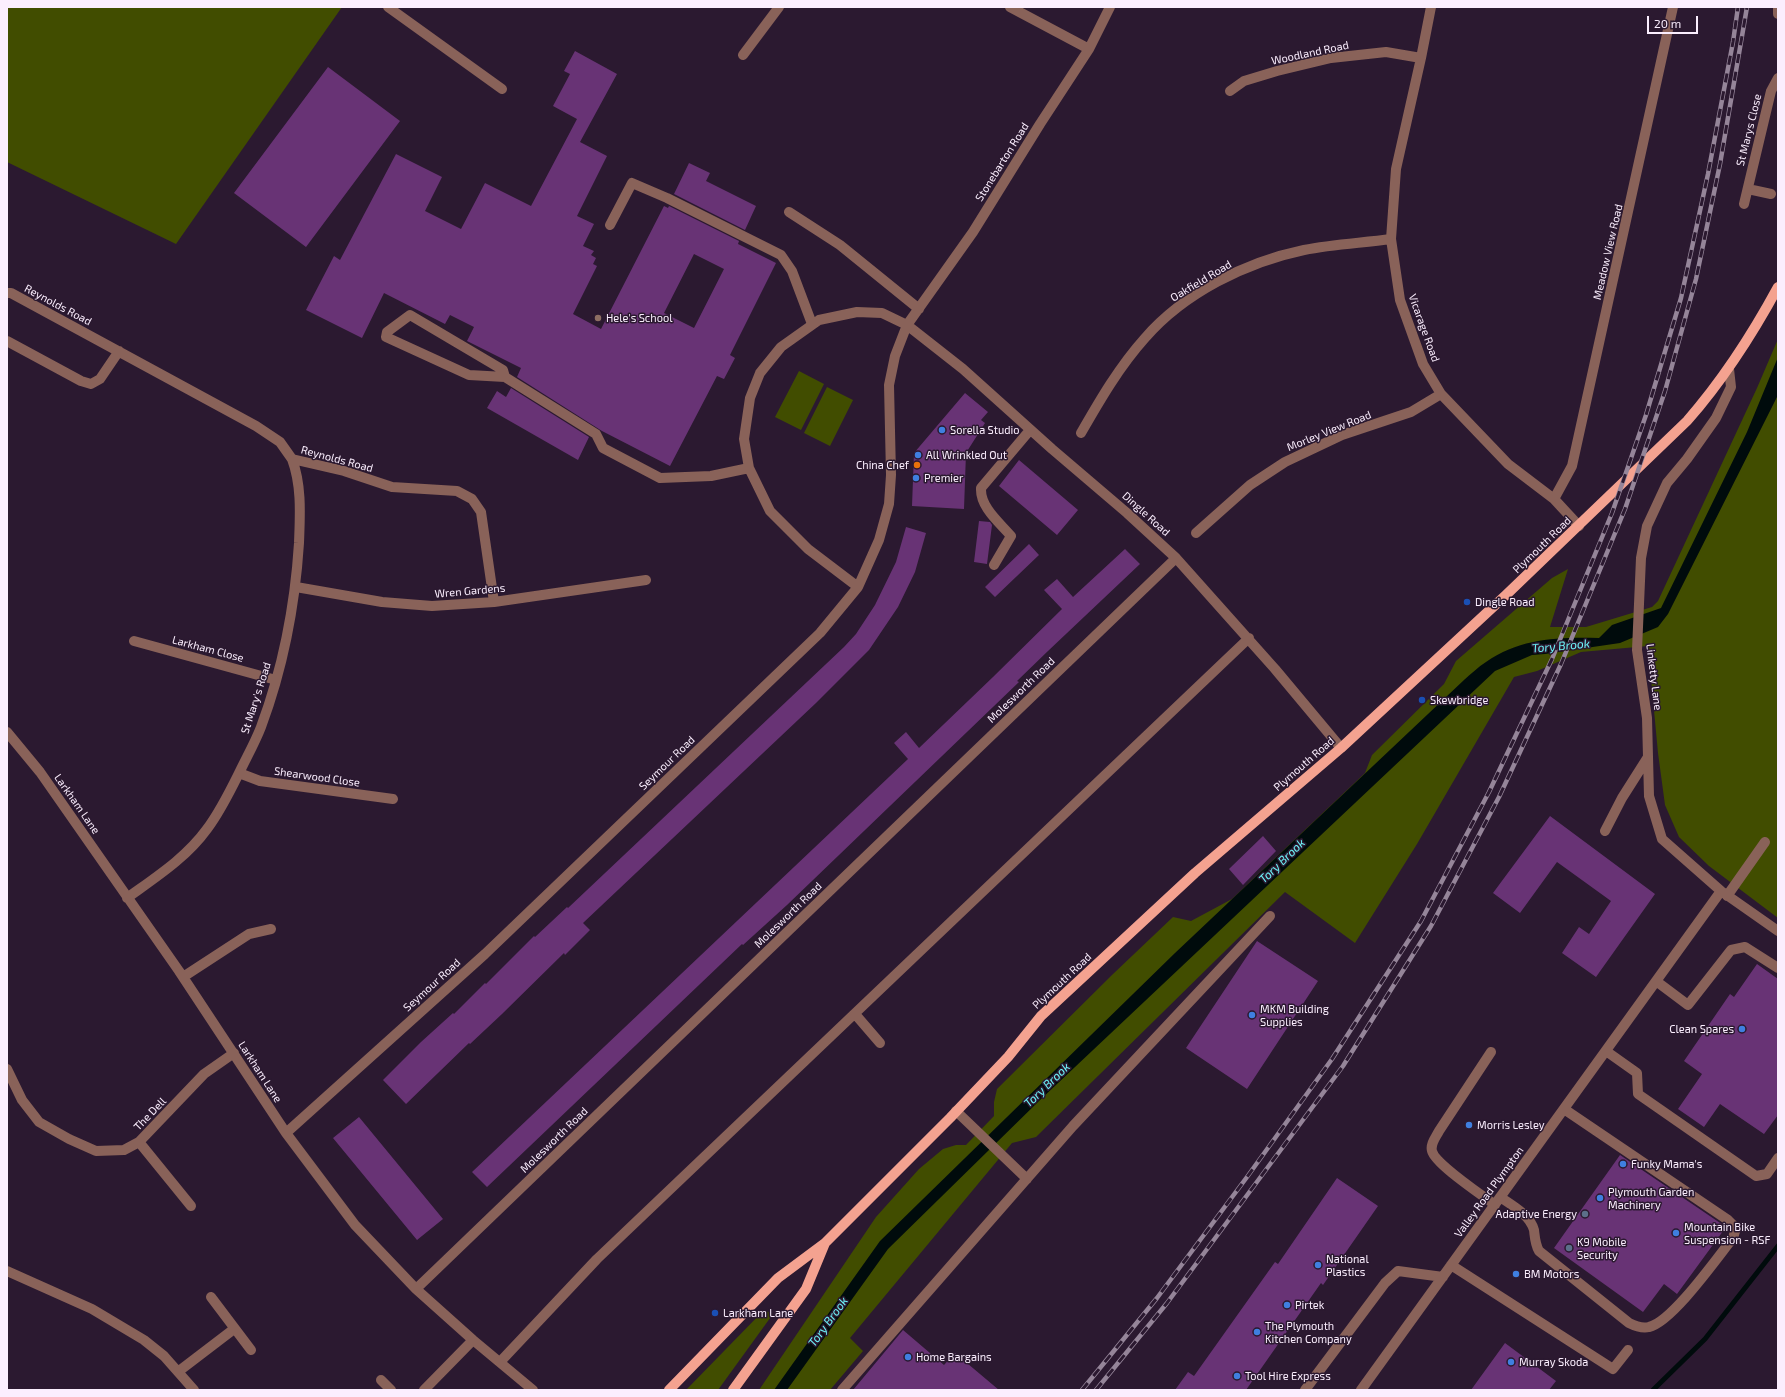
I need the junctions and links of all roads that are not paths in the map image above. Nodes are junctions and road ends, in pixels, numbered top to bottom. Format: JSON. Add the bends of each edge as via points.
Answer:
{"nodes":[{"id":1,"x":388,"y":7,"type":"edge"},
{"id":2,"x":779,"y":7,"type":"edge"},
{"id":3,"x":1010,"y":7,"type":"edge"},
{"id":4,"x":1110,"y":7,"type":"edge"},
{"id":5,"x":1431,"y":7,"type":"edge"},
{"id":6,"x":1673,"y":7,"type":"edge"},
{"id":7,"x":1778,"y":7,"type":"edge"},
{"id":8,"x":1778,"y":14,"type":"edge"},
{"id":9,"x":1090,"y":49,"type":"junction"},
{"id":10,"x":743,"y":55,"type":"dead end"},
{"id":11,"x":1421,"y":58,"type":"junction"},
{"id":12,"x":1778,"y":78,"type":"edge"},
{"id":13,"x":502,"y":89,"type":"dead end"},
{"id":14,"x":1230,"y":90,"type":"dead end"},
{"id":15,"x":1748,"y":189,"type":"junction"},
{"id":16,"x":1771,"y":194,"type":"dead end"},
{"id":17,"x":1744,"y":204,"type":"dead end"},
{"id":18,"x":789,"y":212,"type":"dead end"},
{"id":19,"x":610,"y":225,"type":"dead end"},
{"id":20,"x":1391,"y":239,"type":"junction"},
{"id":21,"x":1778,"y":287,"type":"edge"},
{"id":22,"x":7,"y":293,"type":"edge"},
{"id":23,"x":919,"y":309,"type":"junction"},
{"id":24,"x":812,"y":324,"type":"junction"},
{"id":25,"x":907,"y":325,"type":"junction"},
{"id":26,"x":7,"y":341,"type":"edge"},
{"id":27,"x":119,"y":351,"type":"junction"},
{"id":28,"x":1729,"y":369,"type":"junction"},
{"id":29,"x":505,"y":377,"type":"junction"},
{"id":30,"x":1441,"y":394,"type":"junction"},
{"id":31,"x":1030,"y":430,"type":"junction"},
{"id":32,"x":1081,"y":433,"type":"dead end"},
{"id":33,"x":292,"y":460,"type":"junction"},
{"id":34,"x":749,"y":468,"type":"junction"},
{"id":35,"x":1554,"y":498,"type":"junction"},
{"id":36,"x":1580,"y":526,"type":"junction"},
{"id":37,"x":1196,"y":533,"type":"dead end"},
{"id":38,"x":1176,"y":558,"type":"junction"},
{"id":39,"x":994,"y":566,"type":"dead end"},
{"id":40,"x":646,"y":580,"type":"dead end"},
{"id":41,"x":296,"y":587,"type":"junction"},
{"id":42,"x":858,"y":587,"type":"junction"},
{"id":43,"x":494,"y":602,"type":"junction"},
{"id":44,"x":1249,"y":638,"type":"junction"},
{"id":45,"x":134,"y":641,"type":"dead end"},
{"id":46,"x":276,"y":680,"type":"junction"},
{"id":47,"x":7,"y":732,"type":"edge"},
{"id":48,"x":1341,"y":748,"type":"junction"},
{"id":49,"x":1648,"y":757,"type":"junction"},
{"id":50,"x":239,"y":774,"type":"junction"},
{"id":51,"x":393,"y":799,"type":"dead end"},
{"id":52,"x":1605,"y":831,"type":"dead end"},
{"id":53,"x":1765,"y":842,"type":"dead end"},
{"id":54,"x":1724,"y":894,"type":"junction"},
{"id":55,"x":128,"y":898,"type":"junction"},
{"id":56,"x":1270,"y":916,"type":"dead end"},
{"id":57,"x":271,"y":929,"type":"dead end"},
{"id":58,"x":1778,"y":930,"type":"edge"},
{"id":59,"x":1778,"y":968,"type":"edge"},
{"id":60,"x":182,"y":977,"type":"junction"},
{"id":61,"x":1656,"y":982,"type":"junction"},
{"id":62,"x":855,"y":1014,"type":"junction"},
{"id":63,"x":880,"y":1043,"type":"dead end"},
{"id":64,"x":1606,"y":1051,"type":"junction"},
{"id":65,"x":1492,"y":1052,"type":"dead end"},
{"id":66,"x":234,"y":1053,"type":"junction"},
{"id":67,"x":7,"y":1069,"type":"edge"},
{"id":68,"x":1564,"y":1108,"type":"junction"},
{"id":69,"x":956,"y":1111,"type":"junction"},
{"id":70,"x":286,"y":1133,"type":"junction"},
{"id":71,"x":139,"y":1142,"type":"junction"},
{"id":72,"x":1778,"y":1158,"type":"edge"},
{"id":73,"x":1027,"y":1178,"type":"junction"},
{"id":74,"x":1498,"y":1201,"type":"junction"},
{"id":75,"x":191,"y":1206,"type":"dead end"},
{"id":76,"x":825,"y":1243,"type":"junction"},
{"id":77,"x":1451,"y":1265,"type":"junction"},
{"id":78,"x":7,"y":1271,"type":"edge"},
{"id":79,"x":1443,"y":1277,"type":"junction"},
{"id":80,"x":416,"y":1289,"type":"junction"},
{"id":81,"x":210,"y":1297,"type":"dead end"},
{"id":82,"x":234,"y":1329,"type":"junction"},
{"id":83,"x":473,"y":1340,"type":"junction"},
{"id":84,"x":251,"y":1350,"type":"dead end"},
{"id":85,"x":1628,"y":1350,"type":"dead end"},
{"id":86,"x":500,"y":1362,"type":"junction"},
{"id":87,"x":178,"y":1371,"type":"junction"},
{"id":88,"x":381,"y":1380,"type":"dead end"},
{"id":89,"x":194,"y":1390,"type":"edge"},
{"id":90,"x":391,"y":1390,"type":"edge"},
{"id":91,"x":424,"y":1390,"type":"edge"},
{"id":92,"x":533,"y":1390,"type":"edge"},
{"id":93,"x":669,"y":1390,"type":"edge"},
{"id":94,"x":733,"y":1390,"type":"edge"},
{"id":95,"x":842,"y":1390,"type":"edge"},
{"id":96,"x":1305,"y":1390,"type":"edge"},
{"id":97,"x":1361,"y":1390,"type":"edge"}],
"edges":[{"from":1,"to":13,"type":"street"},
{"from":2,"to":10,"type":"street"},
{"from":3,"to":9,"type":"street"},
{"from":4,"to":9,"type":"street","name":"Stonebarton Road"},
{"from":5,"to":11,"type":"street","name":"Vicarage Road"},
{"from":6,"to":35,"type":"street","name":"Meadow View Road","via":[[1572,466]]},
{"from":7,"to":8,"type":"street"},
{"from":9,"to":23,"type":"street","name":"Stonebarton Road","via":[[973,232]]},
{"from":11,"to":14,"type":"street","name":"Woodland Road","via":[[1386,52],[1331,58],[1244,81]]},
{"from":11,"to":20,"type":"street","name":"Vicarage Road","via":[[1396,169]]},
{"from":12,"to":15,"type":"street","name":"St Marys Close","via":[[1771,91]]},
{"from":15,"to":16,"type":"street"},
{"from":15,"to":17,"type":"street","name":"St Marys Close"},
{"from":18,"to":23,"type":"street","via":[[840,245]]},
{"from":19,"to":24,"type":"street","via":[[632,183],[667,198],[781,255],[792,271]]},
{"from":20,"to":30,"type":"street","name":"Vicarage Road","via":[[1400,300],[1423,364]]},
{"from":20,"to":32,"type":"street","name":"Oakfield Road","via":[[1304,250],[1260,262],[1224,278],[1180,305],[1145,337],[1109,385]]},
{"from":21,"to":28,"type":"main road","name":"Plymouth Road"},
{"from":22,"to":27,"type":"street","name":"Reynolds Road"},
{"from":23,"to":25,"type":"street","name":"Stonebarton Road"},
{"from":24,"to":25,"type":"street","name":"Dingle Road","via":[[819,320],[857,312],[882,313]]},
{"from":24,"to":34,"type":"street","name":"Dingle Road","via":[[781,347],[760,373],[750,398],[744,439]]},
{"from":25,"to":31,"type":"street","name":"Dingle Road","via":[[963,369]]},
{"from":25,"to":42,"type":"street","name":"Seymour Road","via":[[895,356],[889,385],[889,504],[879,540]]},
{"from":26,"to":27,"type":"street","via":[[91,384],[100,379]]},
{"from":27,"to":33,"type":"street","name":"Reynolds Road","via":[[256,426],[280,442]]},
{"from":28,"to":36,"type":"main road","name":"Plymouth Road","via":[[1688,422]]},
{"from":28,"to":49,"type":"street","name":"Linketty Lane","via":[[1731,387],[1716,418],[1667,483],[1647,526],[1641,558],[1637,650],[1647,718]]},
{"from":29,"to":29,"type":"street","via":[[469,375],[386,337],[387,332],[410,315],[503,370]]},
{"from":29,"to":34,"type":"street","via":[[596,434],[602,448],[660,478],[711,476]]},
{"from":30,"to":35,"type":"street","name":"Vicarage Road","via":[[1508,464]]},
{"from":30,"to":37,"type":"street","name":"Morley View Road","via":[[1411,412],[1342,436],[1285,462],[1250,485]]},
{"from":31,"to":38,"type":"street","name":"Dingle Road"},
{"from":31,"to":39,"type":"street","via":[[981,488],[983,504],[1011,536]]},
{"from":33,"to":41,"type":"street","name":"St Mary's Road","via":[[299,486],[300,530]]},
{"from":33,"to":43,"type":"street","name":"Reynolds Road","via":[[344,471],[392,487],[456,491],[472,499],[481,512]]},
{"from":34,"to":42,"type":"street","name":"Dingle Road","via":[[770,511],[808,549]]},
{"from":35,"to":36,"type":"street","name":"Vicarage Road"},
{"from":36,"to":48,"type":"main road","name":"Plymouth Road"},
{"from":38,"to":44,"type":"street","name":"Dingle Road"},
{"from":38,"to":80,"type":"street","name":"Molesworth Road"},
{"from":40,"to":43,"type":"street","name":"Wren Gardens"},
{"from":41,"to":43,"type":"street","name":"Wren Gardens","via":[[382,602],[432,606]]},
{"from":41,"to":46,"type":"street","name":"St Mary's Road"},
{"from":42,"to":70,"type":"street","name":"Seymour Road","via":[[820,633],[485,954]]},
{"from":44,"to":48,"type":"street","name":"Dingle Road"},
{"from":44,"to":62,"type":"street"},
{"from":45,"to":46,"type":"street","name":"Larkham Close"},
{"from":46,"to":50,"type":"street","name":"St Mary's Road","via":[[261,728]]},
{"from":47,"to":55,"type":"street","name":"Larkham Lane","via":[[40,772]]},
{"from":48,"to":69,"type":"main road","name":"Plymouth Road","via":[[1195,873],[1041,1016],[1008,1057]]},
{"from":49,"to":52,"type":"street"},
{"from":49,"to":54,"type":"street","name":"Linketty Lane","via":[[1649,796],[1662,839]]},
{"from":50,"to":51,"type":"street","name":"Shearwood Close","via":[[260,781]]},
{"from":50,"to":55,"type":"street","name":"St Mary's Road","via":[[226,801],[184,856]]},
{"from":53,"to":54,"type":"street","name":"Valley Road Plympton"},
{"from":54,"to":58,"type":"street","name":"Linketty Lane"},
{"from":54,"to":61,"type":"street","name":"Valley Road Plympton"},
{"from":55,"to":60,"type":"street","name":"Larkham Lane"},
{"from":56,"to":73,"type":"street"},
{"from":57,"to":60,"type":"street","via":[[249,934]]},
{"from":59,"to":61,"type":"street","via":[[1744,947],[1731,950],[1688,1005]]},
{"from":60,"to":66,"type":"street","name":"Larkham Lane"},
{"from":61,"to":64,"type":"street","name":"Valley Road Plympton"},
{"from":62,"to":63,"type":"street"},
{"from":62,"to":86,"type":"street","via":[[597,1259]]},
{"from":64,"to":68,"type":"street","name":"Valley Road Plympton"},
{"from":64,"to":72,"type":"street","via":[[1637,1073],[1638,1094],[1756,1176],[1766,1174]]},
{"from":65,"to":74,"type":"street","via":[[1439,1131],[1431,1150],[1442,1164]]},
{"from":66,"to":70,"type":"street","name":"Larkham Lane"},
{"from":66,"to":71,"type":"street","name":"The Dell","via":[[204,1074]]},
{"from":67,"to":71,"type":"street","name":"The Dell","via":[[22,1100],[39,1122],[69,1140],[96,1151],[124,1150]]},
{"from":68,"to":74,"type":"street","name":"Valley Road Plympton"},
{"from":68,"to":74,"type":"street","via":[[1728,1220],[1736,1228],[1733,1238],[1683,1301],[1658,1324],[1649,1328],[1637,1327],[1539,1252],[1529,1221],[1520,1211]]},
{"from":69,"to":73,"type":"street"},
{"from":69,"to":76,"type":"main road","name":"Plymouth Road"},
{"from":70,"to":80,"type":"street","name":"Larkham Lane","via":[[355,1225]]},
{"from":71,"to":75,"type":"street"},
{"from":73,"to":95,"type":"street"},
{"from":74,"to":77,"type":"street","name":"Valley Road Plympton"},
{"from":76,"to":93,"type":"main road","name":"Plymouth Road","via":[[778,1278]]},
{"from":76,"to":94,"type":"main road","name":"Plymouth Road","via":[[806,1289]]},
{"from":77,"to":79,"type":"street","name":"Valley Road Plympton"},
{"from":77,"to":85,"type":"street","via":[[1613,1369]]},
{"from":78,"to":87,"type":"street","via":[[92,1309],[144,1340]]},
{"from":79,"to":96,"type":"street","via":[[1398,1271],[1385,1284]]},
{"from":79,"to":97,"type":"street","name":"Valley Road Plympton"},
{"from":80,"to":83,"type":"street","name":"Larkham Lane"},
{"from":81,"to":82,"type":"street"},
{"from":82,"to":84,"type":"street"},
{"from":82,"to":87,"type":"street"},
{"from":83,"to":86,"type":"street","name":"Larkham Lane"},
{"from":83,"to":91,"type":"street"},
{"from":86,"to":92,"type":"street","name":"Larkham Lane"},
{"from":87,"to":89,"type":"street"},
{"from":88,"to":90,"type":"street"}]}
